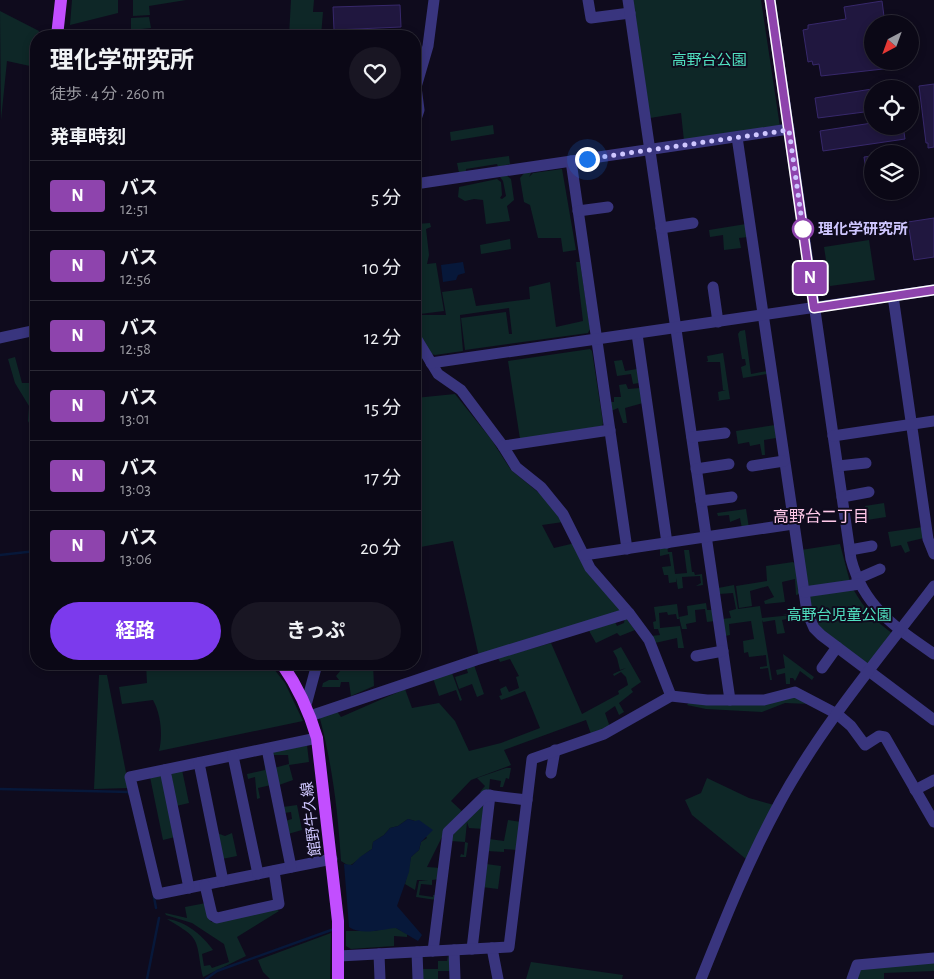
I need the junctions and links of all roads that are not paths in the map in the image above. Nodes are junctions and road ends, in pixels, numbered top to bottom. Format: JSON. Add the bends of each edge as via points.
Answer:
{"nodes":[{"id":1,"x":61,"y":0,"type":"edge"},
{"id":2,"x":434,"y":0,"type":"edge"},
{"id":3,"x":588,"y":0,"type":"edge"},
{"id":4,"x":628,"y":0,"type":"edge"},
{"id":5,"x":770,"y":0,"type":"edge"},
{"id":6,"x":630,"y":13,"type":"junction"},
{"id":7,"x":58,"y":30,"type":"edge"},
{"id":8,"x":421,"y":70,"type":"edge"},
{"id":9,"x":789,"y":130,"type":"junction"},
{"id":10,"x":737,"y":137,"type":"junction"},
{"id":11,"x":650,"y":150,"type":"junction"},
{"id":12,"x":571,"y":161,"type":"junction"},
{"id":13,"x":421,"y":183,"type":"edge"},
{"id":14,"x":608,"y":206,"type":"dead end"},
{"id":15,"x":578,"y":211,"type":"junction"},
{"id":16,"x":693,"y":223,"type":"dead end"},
{"id":17,"x":662,"y":228,"type":"junction"},
{"id":18,"x":713,"y":287,"type":"dead end"},
{"id":19,"x":934,"y":290,"type":"edge"},
{"id":20,"x":893,"y":296,"type":"junction"},
{"id":21,"x":814,"y":308,"type":"junction"},
{"id":22,"x":763,"y":316,"type":"junction"},
{"id":23,"x":718,"y":322,"type":"junction"},
{"id":24,"x":676,"y":328,"type":"junction"},
{"id":25,"x":30,"y":331,"type":"edge"},
{"id":26,"x":637,"y":334,"type":"junction"},
{"id":27,"x":0,"y":338,"type":"edge"},
{"id":28,"x":596,"y":340,"type":"junction"},
{"id":29,"x":421,"y":346,"type":"edge"},
{"id":30,"x":431,"y":363,"type":"junction"},
{"id":31,"x":934,"y":421,"type":"edge"},
{"id":32,"x":911,"y":425,"type":"junction"},
{"id":33,"x":610,"y":430,"type":"junction"},
{"id":34,"x":725,"y":433,"type":"dead end"},
{"id":35,"x":833,"y":436,"type":"junction"},
{"id":36,"x":692,"y":437,"type":"junction"},
{"id":37,"x":503,"y":446,"type":"junction"},
{"id":38,"x":784,"y":461,"type":"junction"},
{"id":39,"x":866,"y":463,"type":"dead end"},
{"id":40,"x":729,"y":464,"type":"dead end"},
{"id":41,"x":752,"y":466,"type":"dead end"},
{"id":42,"x":838,"y":466,"type":"junction"},
{"id":43,"x":696,"y":469,"type":"junction"},
{"id":44,"x":869,"y":492,"type":"dead end"},
{"id":45,"x":732,"y":497,"type":"dead end"},
{"id":46,"x":842,"y":497,"type":"junction"},
{"id":47,"x":701,"y":501,"type":"junction"},
{"id":48,"x":793,"y":524,"type":"junction"},
{"id":49,"x":706,"y":537,"type":"junction"},
{"id":50,"x":667,"y":543,"type":"junction"},
{"id":51,"x":872,"y":546,"type":"dead end"},
{"id":52,"x":627,"y":549,"type":"junction"},
{"id":53,"x":850,"y":550,"type":"junction"},
{"id":54,"x":934,"y":554,"type":"edge"},
{"id":55,"x":584,"y":555,"type":"junction"},
{"id":56,"x":880,"y":569,"type":"dead end"},
{"id":57,"x":858,"y":581,"type":"junction"},
{"id":58,"x":934,"y":586,"type":"edge"},
{"id":59,"x":804,"y":592,"type":"junction"},
{"id":60,"x":629,"y":613,"type":"junction"},
{"id":61,"x":901,"y":630,"type":"junction"},
{"id":62,"x":837,"y":647,"type":"junction"},
{"id":63,"x":723,"y":651,"type":"junction"},
{"id":64,"x":934,"y":654,"type":"edge"},
{"id":65,"x":696,"y":656,"type":"dead end"},
{"id":66,"x":822,"y":668,"type":"dead end"},
{"id":67,"x":285,"y":670,"type":"edge"},
{"id":68,"x":315,"y":670,"type":"edge"},
{"id":69,"x":869,"y":672,"type":"junction"},
{"id":70,"x":671,"y":696,"type":"junction"},
{"id":71,"x":730,"y":700,"type":"junction"},
{"id":72,"x":308,"y":711,"type":"junction"},
{"id":73,"x":837,"y":714,"type":"junction"},
{"id":74,"x":934,"y":720,"type":"edge"},
{"id":75,"x":317,"y":738,"type":"junction"},
{"id":76,"x":267,"y":749,"type":"junction"},
{"id":77,"x":555,"y":750,"type":"junction"},
{"id":78,"x":233,"y":756,"type":"junction"},
{"id":79,"x":199,"y":763,"type":"junction"},
{"id":80,"x":165,"y":770,"type":"junction"},
{"id":81,"x":551,"y":772,"type":"dead end"},
{"id":82,"x":934,"y":780,"type":"edge"},
{"id":83,"x":916,"y":790,"type":"junction"},
{"id":84,"x":490,"y":795,"type":"junction"},
{"id":85,"x":527,"y":800,"type":"junction"},
{"id":86,"x":934,"y":821,"type":"edge"},
{"id":87,"x":332,"y":859,"type":"junction"},
{"id":88,"x":291,"y":867,"type":"junction"},
{"id":89,"x":274,"y":871,"type":"junction"},
{"id":90,"x":258,"y":874,"type":"junction"},
{"id":91,"x":223,"y":881,"type":"junction"},
{"id":92,"x":205,"y":885,"type":"junction"},
{"id":93,"x":189,"y":888,"type":"junction"},
{"id":94,"x":492,"y":948,"type":"junction"},
{"id":95,"x":472,"y":949,"type":"junction"},
{"id":96,"x":454,"y":950,"type":"junction"},
{"id":97,"x":433,"y":951,"type":"junction"},
{"id":98,"x":417,"y":952,"type":"junction"},
{"id":99,"x":379,"y":954,"type":"junction"},
{"id":100,"x":339,"y":956,"type":"junction"},
{"id":101,"x":934,"y":958,"type":"edge"},
{"id":102,"x":338,"y":979,"type":"edge"},
{"id":103,"x":380,"y":979,"type":"edge"},
{"id":104,"x":418,"y":979,"type":"edge"},
{"id":105,"x":455,"y":979,"type":"edge"},
{"id":106,"x":498,"y":979,"type":"edge"},
{"id":107,"x":701,"y":979,"type":"edge"},
{"id":108,"x":852,"y":979,"type":"edge"}],
"edges":[{"from":1,"to":7,"type":"main road"},
{"from":2,"to":8,"type":"street","via":[[428,46]]},
{"from":3,"to":6,"type":"street","via":[[591,18]]},
{"from":4,"to":6,"type":"street"},
{"from":5,"to":9,"type":"street"},
{"from":6,"to":11,"type":"street"},
{"from":9,"to":10,"type":"street"},
{"from":9,"to":21,"type":"street"},
{"from":10,"to":11,"type":"street"},
{"from":10,"to":22,"type":"street"},
{"from":11,"to":12,"type":"street"},
{"from":11,"to":17,"type":"street"},
{"from":12,"to":13,"type":"street"},
{"from":12,"to":15,"type":"street"},
{"from":14,"to":15,"type":"street"},
{"from":15,"to":28,"type":"street"},
{"from":16,"to":17,"type":"street"},
{"from":17,"to":24,"type":"street"},
{"from":18,"to":23,"type":"street"},
{"from":19,"to":20,"type":"street"},
{"from":20,"to":21,"type":"street"},
{"from":20,"to":32,"type":"street"},
{"from":21,"to":22,"type":"street"},
{"from":21,"to":35,"type":"street"},
{"from":22,"to":23,"type":"street"},
{"from":22,"to":38,"type":"street"},
{"from":23,"to":24,"type":"street"},
{"from":24,"to":26,"type":"street"},
{"from":24,"to":36,"type":"street"},
{"from":25,"to":27,"type":"street"},
{"from":26,"to":28,"type":"street"},
{"from":26,"to":50,"type":"street"},
{"from":28,"to":30,"type":"street"},
{"from":28,"to":33,"type":"street"},
{"from":29,"to":30,"type":"street"},
{"from":30,"to":37,"type":"street","via":[[438,374],[461,390]]},
{"from":31,"to":32,"type":"street"},
{"from":32,"to":35,"type":"street"},
{"from":32,"to":54,"type":"street","via":[[928,539]]},
{"from":33,"to":37,"type":"street"},
{"from":33,"to":52,"type":"street"},
{"from":34,"to":36,"type":"street"},
{"from":35,"to":42,"type":"street"},
{"from":36,"to":43,"type":"street"},
{"from":37,"to":55,"type":"street","via":[[516,467],[541,488],[563,514]]},
{"from":38,"to":41,"type":"street"},
{"from":38,"to":48,"type":"street"},
{"from":39,"to":42,"type":"street"},
{"from":40,"to":43,"type":"street"},
{"from":42,"to":46,"type":"street"},
{"from":43,"to":47,"type":"street"},
{"from":44,"to":46,"type":"street"},
{"from":45,"to":47,"type":"street"},
{"from":46,"to":53,"type":"street"},
{"from":47,"to":49,"type":"street"},
{"from":48,"to":49,"type":"street"},
{"from":48,"to":59,"type":"street"},
{"from":49,"to":50,"type":"street"},
{"from":49,"to":63,"type":"street"},
{"from":50,"to":52,"type":"street"},
{"from":51,"to":53,"type":"street"},
{"from":52,"to":55,"type":"street"},
{"from":53,"to":57,"type":"street"},
{"from":55,"to":60,"type":"street","via":[[590,568]]},
{"from":56,"to":57,"type":"street"},
{"from":57,"to":59,"type":"street"},
{"from":57,"to":61,"type":"street","via":[[875,607]]},
{"from":58,"to":61,"type":"street"},
{"from":59,"to":62,"type":"street","via":[[814,628]]},
{"from":60,"to":70,"type":"street","via":[[649,640]]},
{"from":60,"to":72,"type":"street"},
{"from":61,"to":64,"type":"street"},
{"from":61,"to":69,"type":"street"},
{"from":62,"to":66,"type":"street"},
{"from":62,"to":69,"type":"street"},
{"from":63,"to":65,"type":"street"},
{"from":63,"to":71,"type":"street"},
{"from":67,"to":72,"type":"main road","name":"館野牛久線"},
{"from":68,"to":72,"type":"street"},
{"from":69,"to":73,"type":"street"},
{"from":69,"to":74,"type":"street"},
{"from":70,"to":71,"type":"street"},
{"from":70,"to":77,"type":"street","via":[[620,726]]},
{"from":71,"to":73,"type":"street","via":[[764,700],[795,692]]},
{"from":72,"to":75,"type":"main road","name":"館野牛久線"},
{"from":73,"to":83,"type":"street","via":[[865,745],[879,736],[886,737]]},
{"from":73,"to":107,"type":"street","via":[[780,802],[750,862]]},
{"from":75,"to":76,"type":"street"},
{"from":75,"to":87,"type":"main road","name":"館野牛久線"},
{"from":76,"to":78,"type":"street"},
{"from":76,"to":88,"type":"street"},
{"from":77,"to":81,"type":"street"},
{"from":77,"to":85,"type":"street","via":[[532,759]]},
{"from":78,"to":79,"type":"street"},
{"from":78,"to":90,"type":"street"},
{"from":79,"to":80,"type":"street"},
{"from":79,"to":91,"type":"street"},
{"from":80,"to":93,"type":"street"},
{"from":80,"to":93,"type":"street","via":[[130,777],[158,894]]},
{"from":82,"to":83,"type":"street"},
{"from":83,"to":86,"type":"street"},
{"from":84,"to":85,"type":"street"},
{"from":84,"to":95,"type":"street"},
{"from":84,"to":97,"type":"street","via":[[486,795],[448,832]]},
{"from":85,"to":94,"type":"street","via":[[509,947]]},
{"from":87,"to":88,"type":"street"},
{"from":87,"to":100,"type":"main road","name":"館野牛久線"},
{"from":88,"to":89,"type":"street"},
{"from":89,"to":90,"type":"street"},
{"from":89,"to":92,"type":"street","via":[[279,904],[226,916],[216,918],[212,915]]},
{"from":90,"to":91,"type":"street"},
{"from":91,"to":92,"type":"street"},
{"from":92,"to":93,"type":"street"},
{"from":94,"to":95,"type":"street"},
{"from":94,"to":106,"type":"street"},
{"from":95,"to":96,"type":"street"},
{"from":96,"to":97,"type":"street"},
{"from":96,"to":105,"type":"street"},
{"from":97,"to":98,"type":"street"},
{"from":98,"to":99,"type":"street"},
{"from":98,"to":104,"type":"street"},
{"from":99,"to":100,"type":"street"},
{"from":99,"to":103,"type":"street"},
{"from":100,"to":102,"type":"main road","name":"館野牛久線"},
{"from":101,"to":108,"type":"street","via":[[857,965]]}]}
